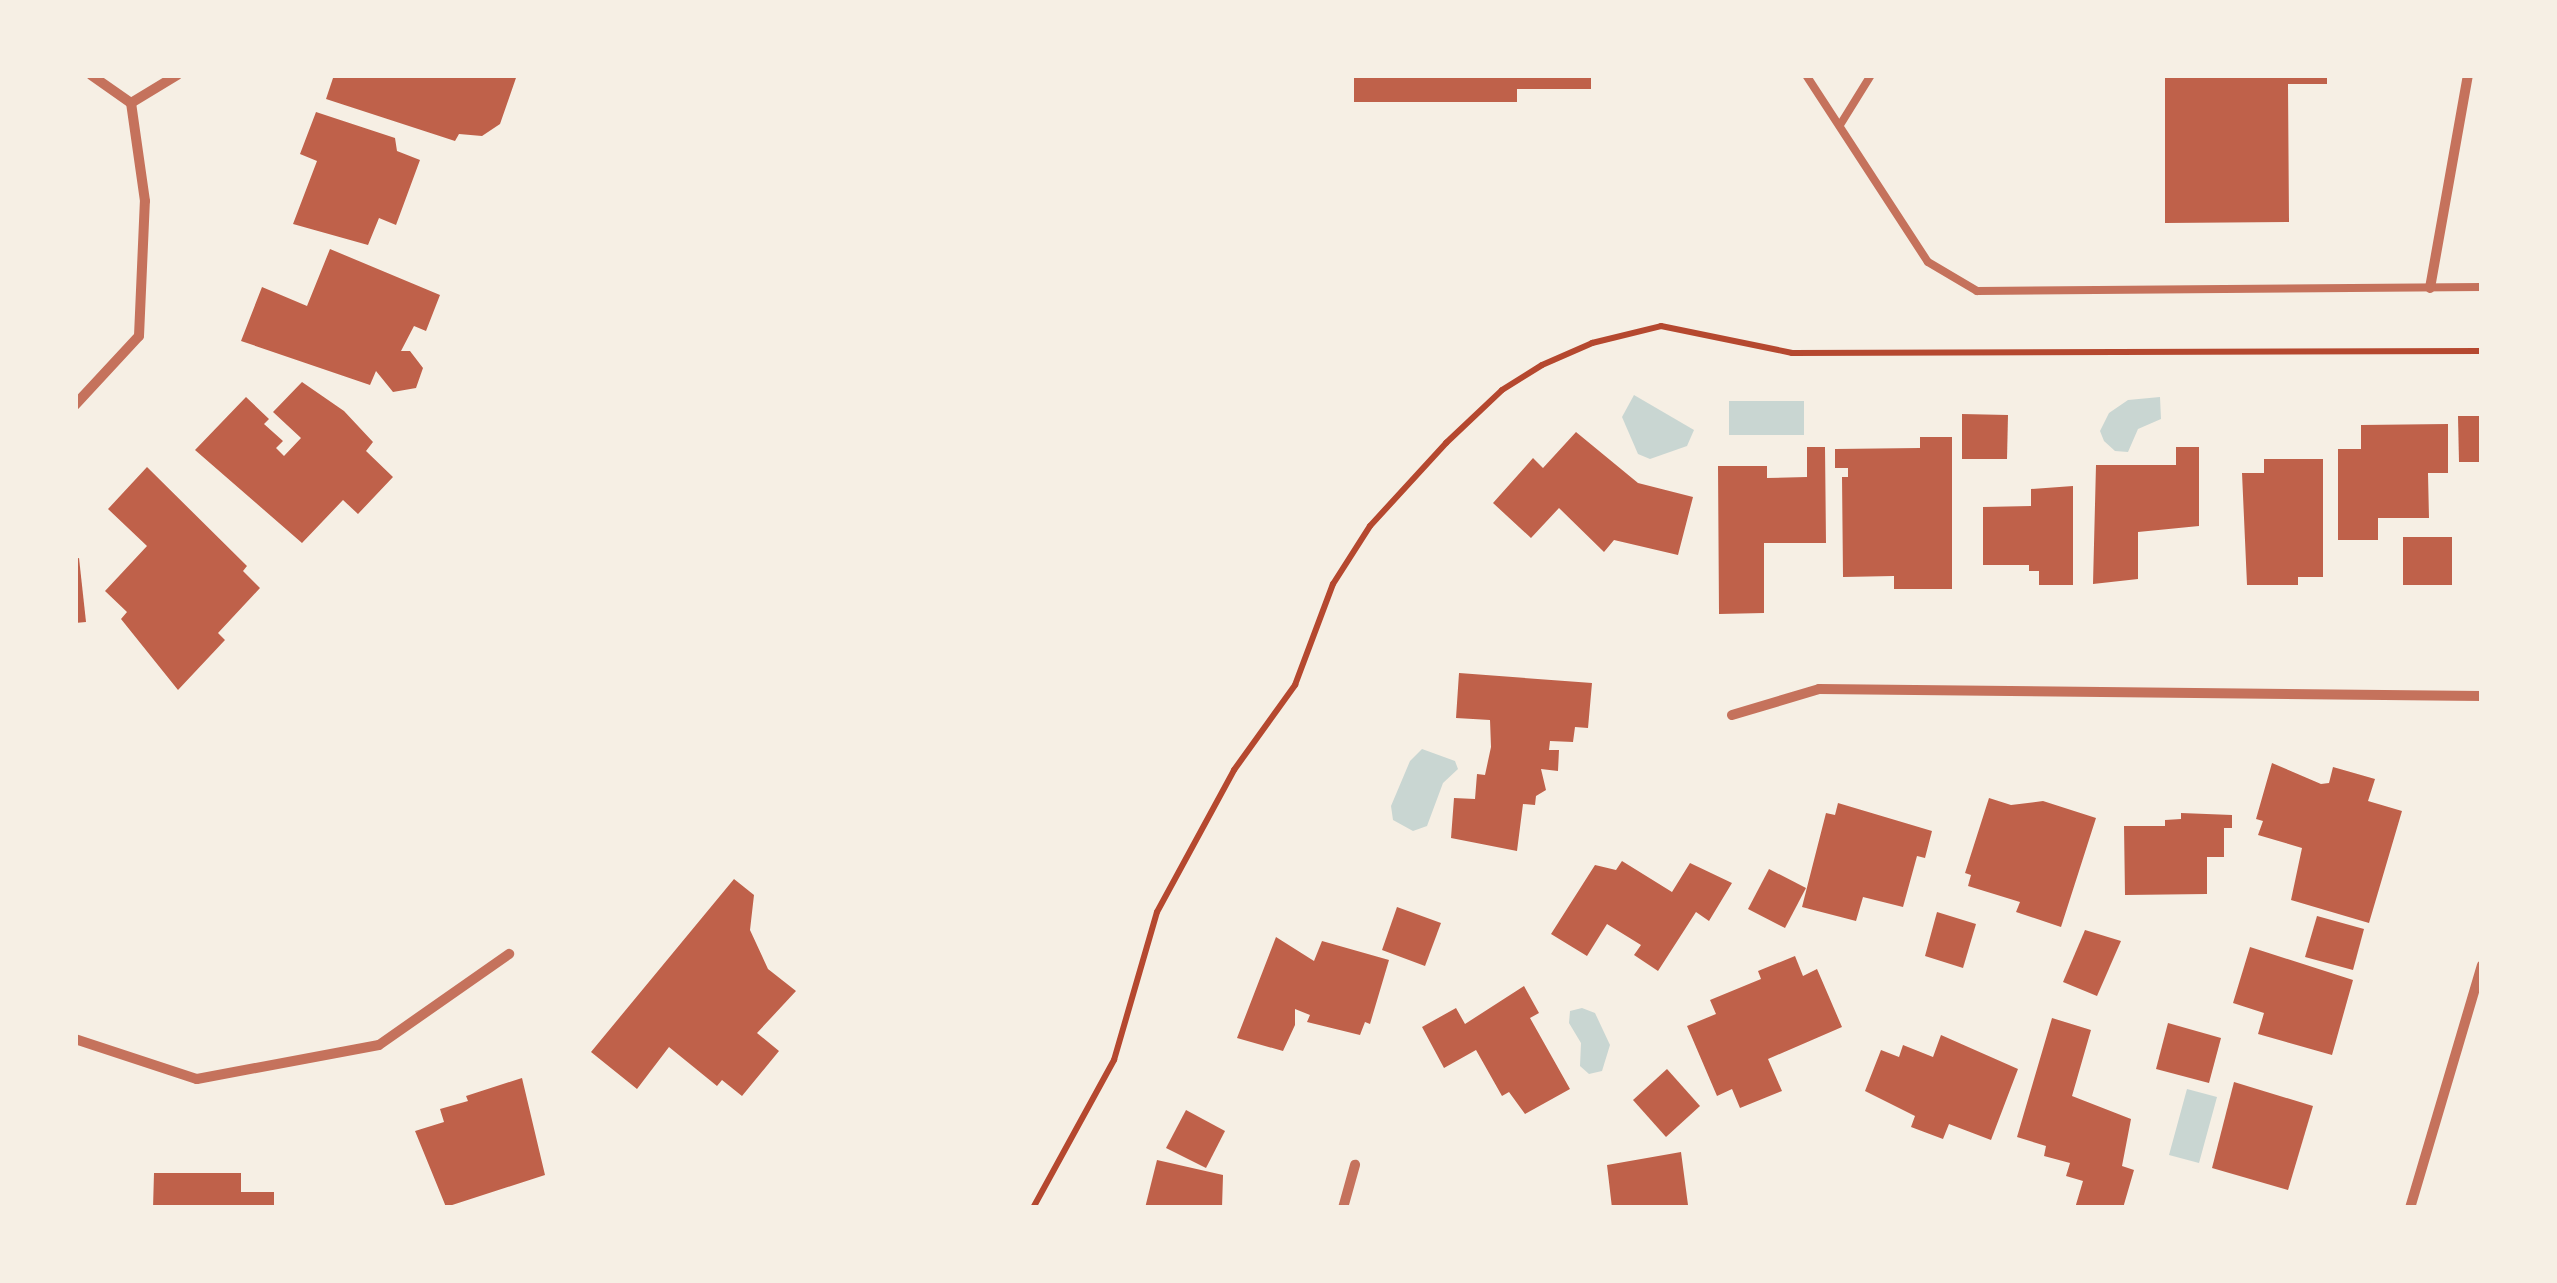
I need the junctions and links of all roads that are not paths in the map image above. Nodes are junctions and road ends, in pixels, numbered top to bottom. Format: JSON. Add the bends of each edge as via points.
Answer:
{"nodes":[{"id":1,"x":91,"y":75,"type":"edge"},
{"id":2,"x":176,"y":75,"type":"edge"},
{"id":3,"x":1806,"y":75,"type":"edge"},
{"id":4,"x":1872,"y":75,"type":"edge"},
{"id":5,"x":2468,"y":75,"type":"edge"},
{"id":6,"x":131,"y":103,"type":"junction"},
{"id":7,"x":1840,"y":125,"type":"junction"},
{"id":8,"x":2482,"y":287,"type":"edge"},
{"id":9,"x":2430,"y":288,"type":"junction"},
{"id":10,"x":75,"y":404,"type":"edge"},
{"id":11,"x":2482,"y":696,"type":"edge"},
{"id":12,"x":1732,"y":715,"type":"dead end"},
{"id":13,"x":510,"y":954,"type":"dead end"},
{"id":14,"x":2482,"y":965,"type":"edge"},
{"id":15,"x":75,"y":1038,"type":"edge"},
{"id":16,"x":1355,"y":1164,"type":"dead end"},
{"id":17,"x":1343,"y":1208,"type":"edge"},
{"id":18,"x":2410,"y":1208,"type":"edge"}],
"edges":[{"from":1,"to":6,"type":"street"},
{"from":2,"to":6,"type":"street"},
{"from":3,"to":7,"type":"lane"},
{"from":4,"to":7,"type":"lane"},
{"from":5,"to":9,"type":"street"},
{"from":6,"to":10,"type":"street","via":[[146,201],[138,336]]},
{"from":7,"to":9,"type":"lane","via":[[1928,262],[1978,291]]},
{"from":8,"to":9,"type":"lane"},
{"from":11,"to":12,"type":"street","via":[[1819,689]]},
{"from":13,"to":15,"type":"street","via":[[379,1045],[197,1079]]},
{"from":14,"to":18,"type":"street"},
{"from":16,"to":17,"type":"street"}]}
